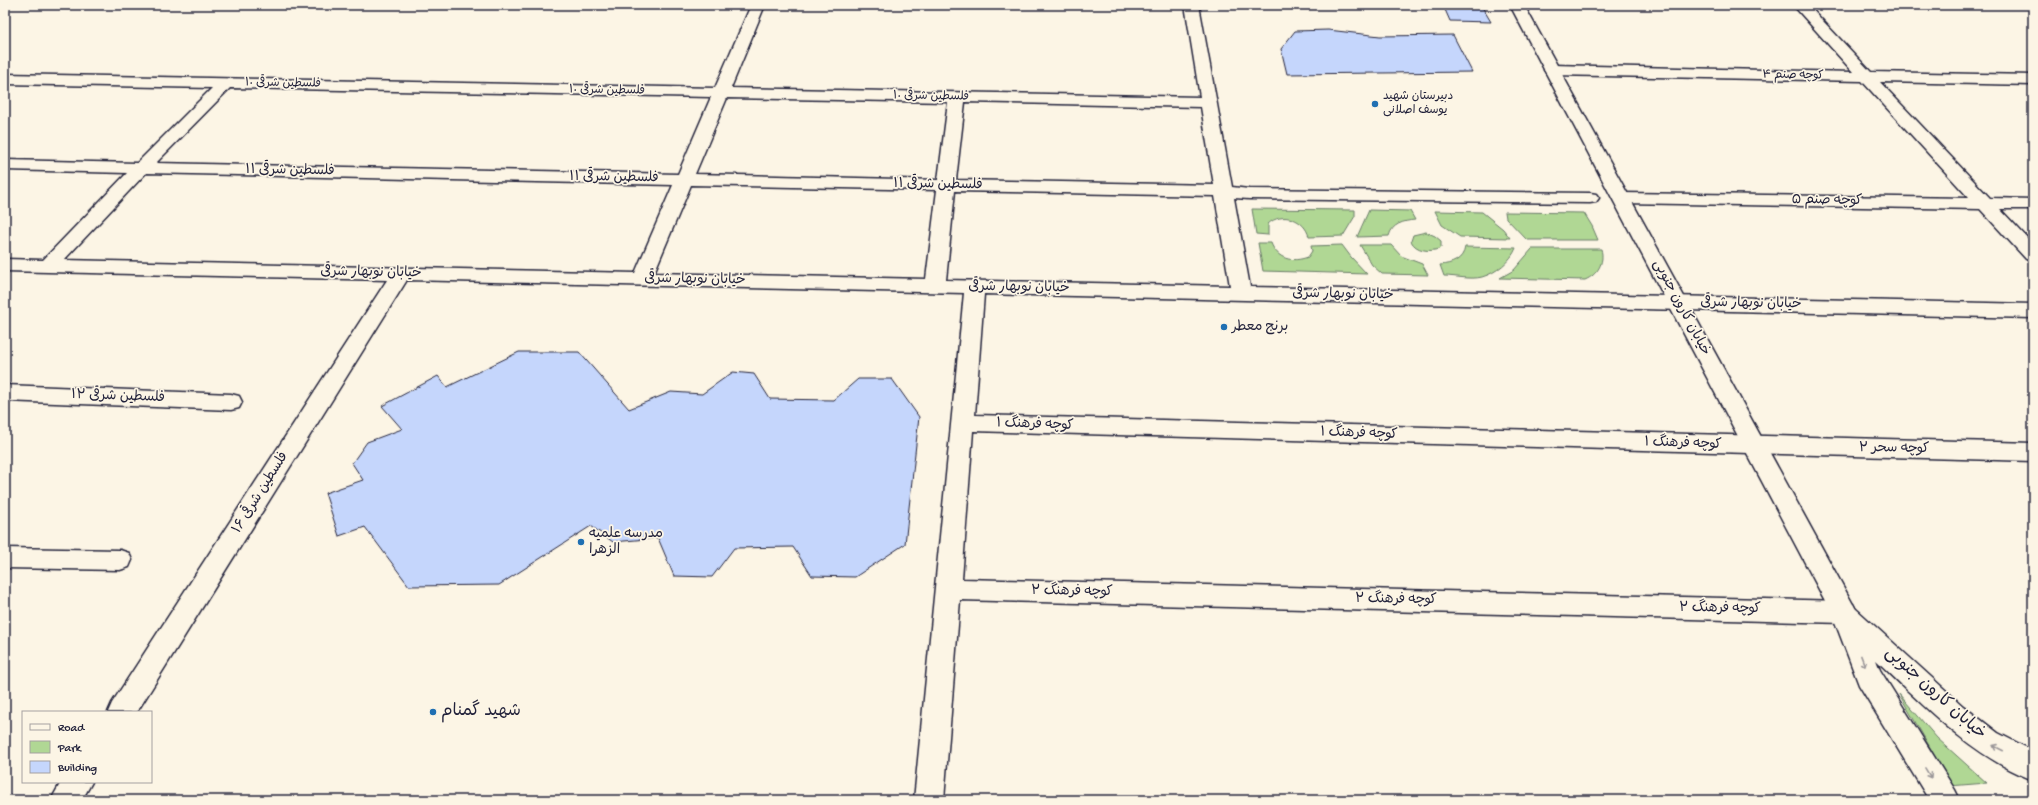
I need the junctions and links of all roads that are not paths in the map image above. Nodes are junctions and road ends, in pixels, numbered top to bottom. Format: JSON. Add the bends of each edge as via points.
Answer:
{"nodes":[{"id":1,"x":758,"y":5,"type":"edge"},
{"id":2,"x":1192,"y":5,"type":"edge"},
{"id":3,"x":1517,"y":5,"type":"edge"},
{"id":4,"x":1800,"y":5,"type":"edge"},
{"id":5,"x":1552,"y":70,"type":"junction"},
{"id":6,"x":1867,"y":77,"type":"junction"},
{"id":7,"x":5,"y":79,"type":"edge"},
{"id":8,"x":2033,"y":80,"type":"edge"},
{"id":9,"x":226,"y":83,"type":"junction"},
{"id":10,"x":721,"y":93,"type":"junction"},
{"id":11,"x":957,"y":98,"type":"junction"},
{"id":12,"x":1209,"y":102,"type":"junction"},
{"id":13,"x":5,"y":165,"type":"edge"},
{"id":14,"x":141,"y":168,"type":"junction"},
{"id":15,"x":684,"y":179,"type":"junction"},
{"id":16,"x":947,"y":185,"type":"junction"},
{"id":17,"x":1223,"y":191,"type":"junction"},
{"id":18,"x":1590,"y":198,"type":"dead end"},
{"id":19,"x":1622,"y":198,"type":"junction"},
{"id":20,"x":1986,"y":204,"type":"junction"},
{"id":21,"x":2033,"y":204,"type":"edge"},
{"id":22,"x":2033,"y":255,"type":"edge"},
{"id":23,"x":5,"y":265,"type":"edge"},
{"id":24,"x":48,"y":266,"type":"junction"},
{"id":25,"x":401,"y":274,"type":"junction"},
{"id":26,"x":642,"y":279,"type":"junction"},
{"id":27,"x":934,"y":286,"type":"junction"},
{"id":28,"x":975,"y":287,"type":"junction"},
{"id":29,"x":1240,"y":293,"type":"junction"},
{"id":30,"x":1678,"y":302,"type":"junction"},
{"id":31,"x":2033,"y":311,"type":"edge"},
{"id":32,"x":5,"y":393,"type":"edge"},
{"id":33,"x":231,"y":402,"type":"dead end"},
{"id":34,"x":963,"y":423,"type":"junction"},
{"id":35,"x":1755,"y":446,"type":"junction"},
{"id":36,"x":2033,"y":452,"type":"edge"},
{"id":37,"x":5,"y":558,"type":"edge"},
{"id":38,"x":120,"y":560,"type":"dead end"},
{"id":39,"x":948,"y":589,"type":"junction"},
{"id":40,"x":1844,"y":612,"type":"junction"},
{"id":41,"x":123,"y":711,"type":"edge"},
{"id":42,"x":2033,"y":766,"type":"edge"},
{"id":43,"x":77,"y":783,"type":"edge"},
{"id":44,"x":66,"y":800,"type":"edge"},
{"id":45,"x":929,"y":800,"type":"edge"},
{"id":46,"x":1945,"y":800,"type":"edge"}],
"edges":[{"from":1,"to":10,"type":"street"},
{"from":2,"to":12,"type":"street"},
{"from":3,"to":5,"type":"street","name":"خیابان کارون جنوبی"},
{"from":4,"to":6,"type":"street"},
{"from":5,"to":6,"type":"street","name":"کوچه صنم ۴"},
{"from":5,"to":19,"type":"street","name":"خیابان کارون جنوبی"},
{"from":6,"to":8,"type":"street","name":"کوچه صنم ۴"},
{"from":6,"to":20,"type":"street"},
{"from":7,"to":9,"type":"street","name":"فلسطین شرقی ۱۰"},
{"from":9,"to":10,"type":"street","name":"فلسطین شرقی ۱۰"},
{"from":9,"to":14,"type":"street"},
{"from":10,"to":11,"type":"street","name":"فلسطین شرقی ۱۰"},
{"from":10,"to":15,"type":"street"},
{"from":11,"to":12,"type":"street","name":"فلسطین شرقی ۱۰"},
{"from":11,"to":16,"type":"street"},
{"from":12,"to":17,"type":"street"},
{"from":13,"to":14,"type":"street","name":"فلسطین شرقی ۱۱"},
{"from":14,"to":15,"type":"street","name":"فلسطین شرقی ۱۱"},
{"from":14,"to":24,"type":"street"},
{"from":15,"to":16,"type":"street","name":"فلسطین شرقی ۱۱"},
{"from":15,"to":26,"type":"street"},
{"from":16,"to":17,"type":"street","name":"فلسطین شرقی ۱۱"},
{"from":16,"to":27,"type":"street"},
{"from":17,"to":18,"type":"street","name":"فلسطین شرقی ۱۱","via":[[1249,194]]},
{"from":17,"to":29,"type":"street"},
{"from":19,"to":20,"type":"street","name":"کوچه صنم ۵"},
{"from":19,"to":30,"type":"street","name":"خیابان کارون جنوبی"},
{"from":20,"to":21,"type":"street","name":"کوچه صنم ۵"},
{"from":20,"to":22,"type":"street"},
{"from":23,"to":24,"type":"street","name":"خیابان نوبهار شرقی"},
{"from":24,"to":25,"type":"street","name":"خیابان نوبهار شرقی"},
{"from":25,"to":26,"type":"street","name":"خیابان نوبهار شرقی"},
{"from":25,"to":41,"type":"street","name":"فلسطین شرقی ۱۶"},
{"from":26,"to":27,"type":"street","name":"خیابان نوبهار شرقی"},
{"from":27,"to":28,"type":"street","name":"خیابان نوبهار شرقی"},
{"from":28,"to":29,"type":"street","name":"خیابان نوبهار شرقی"},
{"from":28,"to":34,"type":"street"},
{"from":29,"to":30,"type":"street","name":"خیابان نوبهار شرقی"},
{"from":30,"to":31,"type":"street","name":"خیابان نوبهار شرقی"},
{"from":30,"to":35,"type":"street","name":"خیابان کارون جنوبی"},
{"from":32,"to":33,"type":"street","name":"فلسطین شرقی ۱۲"},
{"from":34,"to":35,"type":"street","name":"کوچه فرهنگ ۱"},
{"from":34,"to":39,"type":"street"},
{"from":35,"to":36,"type":"street","name":"کوچه سحر ۲"},
{"from":35,"to":40,"type":"street","name":"خیابان کارون جنوبی"},
{"from":37,"to":38,"type":"street"},
{"from":39,"to":40,"type":"street","name":"کوچه فرهنگ ۲"},
{"from":39,"to":45,"type":"street"},
{"from":42,"to":40,"type":"street","name":"خیابان کارون جنوبی","one_way":true,"via":[[1988,742],[1953,715]]},
{"from":40,"to":46,"type":"street","name":"خیابان کارون جنوبی","one_way":true,"via":[[1869,676]]},
{"from":43,"to":44,"type":"street"}]}
